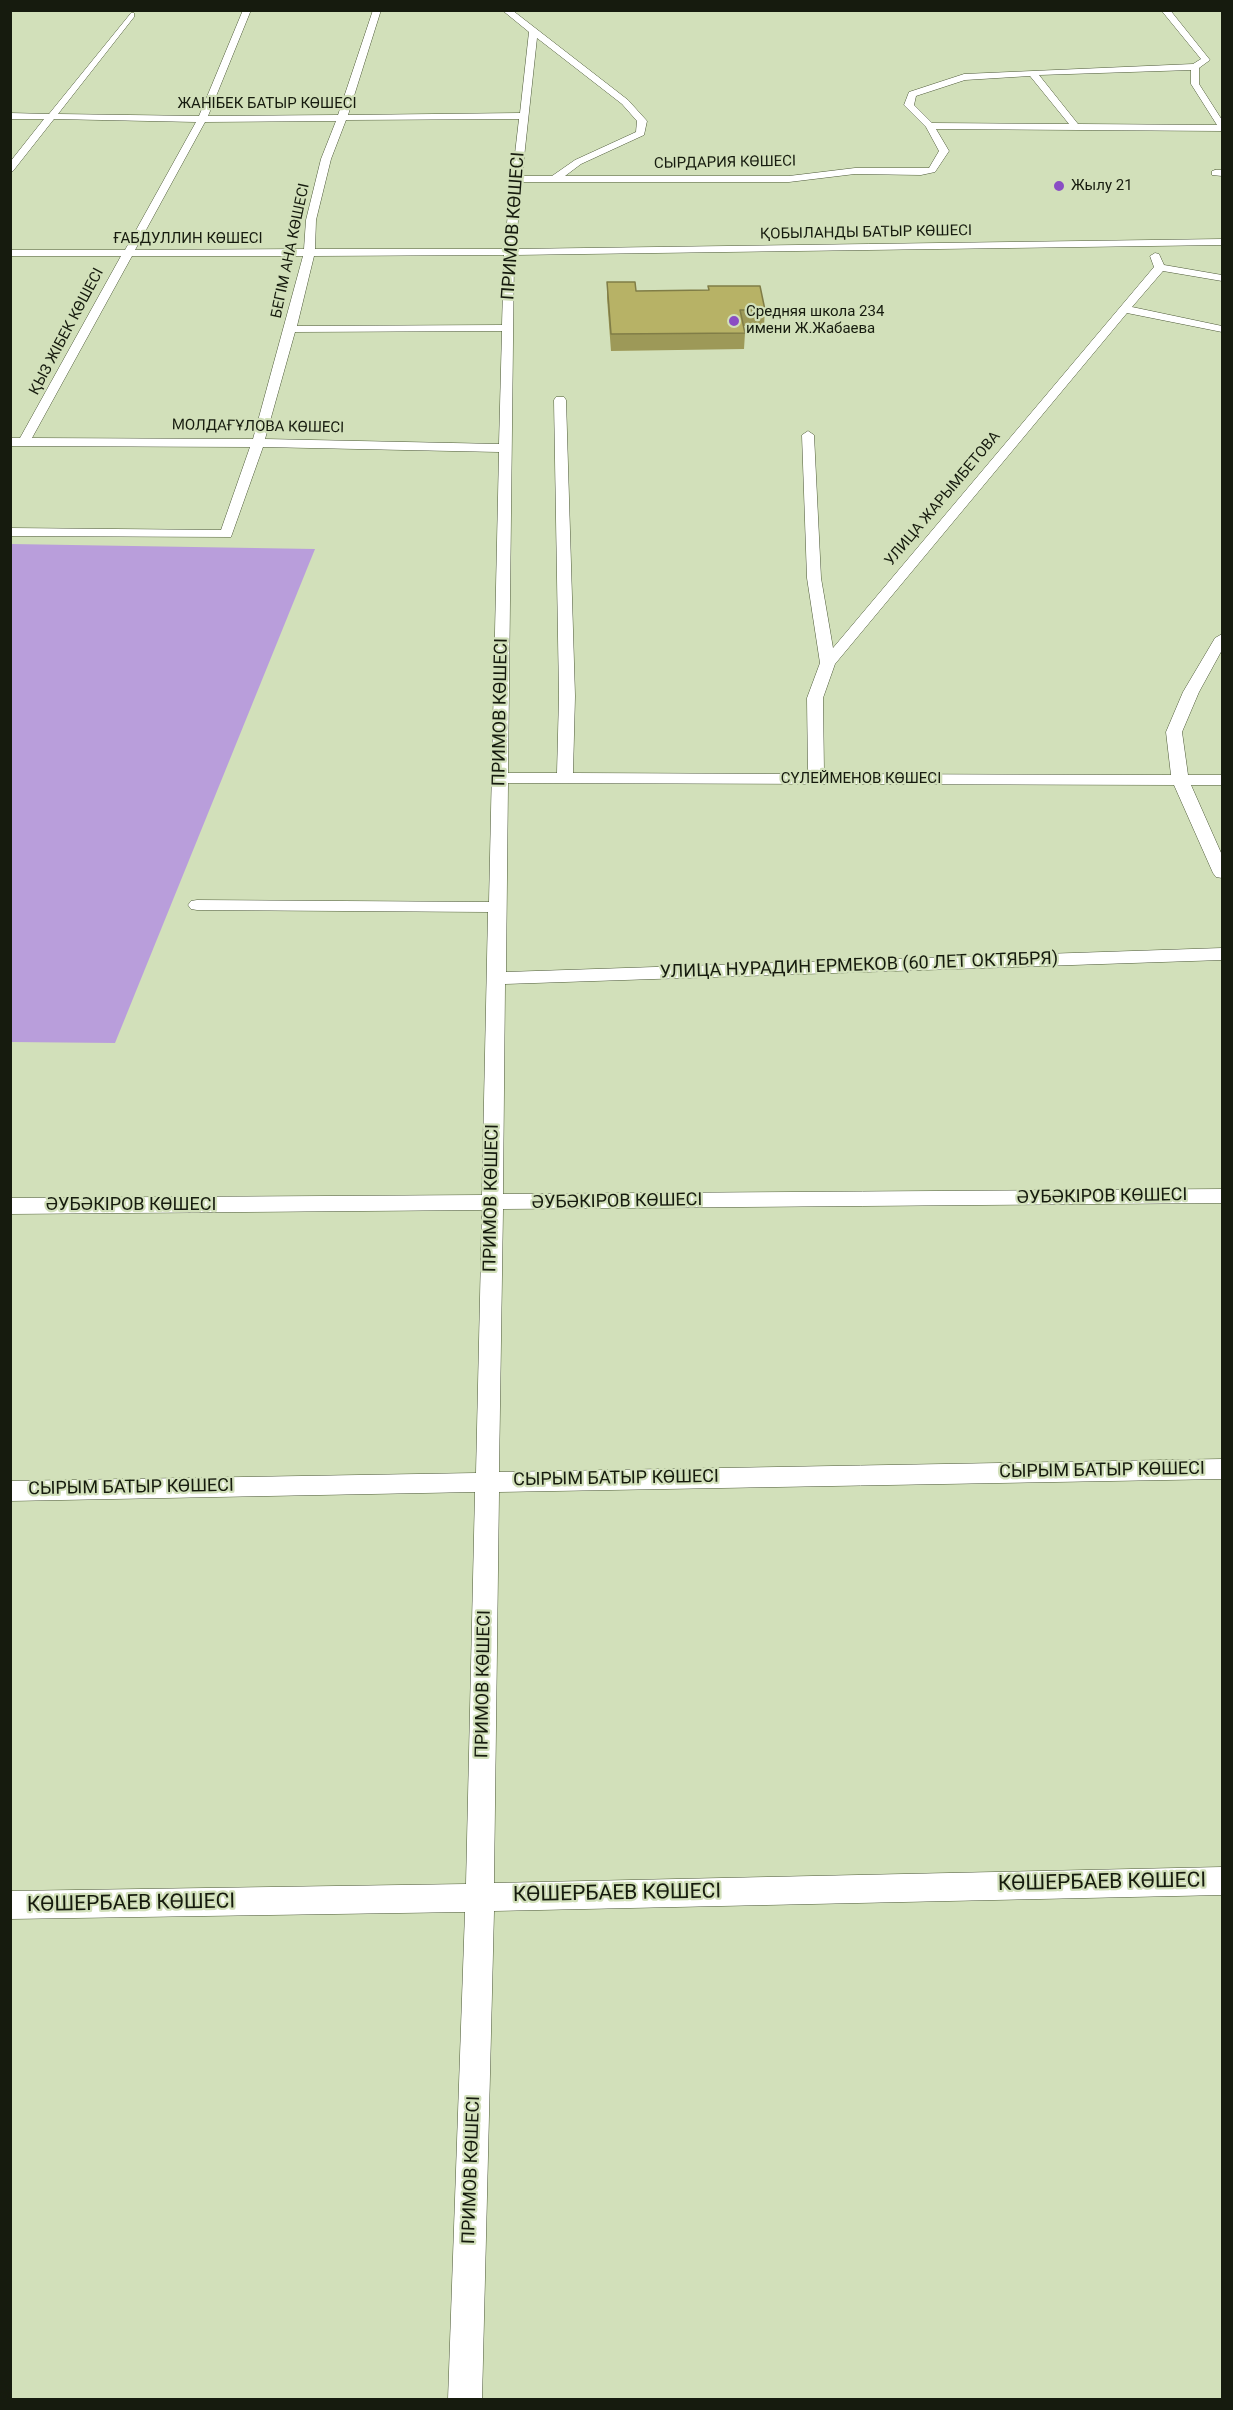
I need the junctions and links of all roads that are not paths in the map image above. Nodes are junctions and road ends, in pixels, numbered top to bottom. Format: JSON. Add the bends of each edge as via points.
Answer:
{"nodes":[{"id":1,"x":247,"y":10,"type":"edge"},
{"id":2,"x":376,"y":10,"type":"edge"},
{"id":3,"x":506,"y":10,"type":"edge"},
{"id":4,"x":1165,"y":10,"type":"edge"},
{"id":5,"x":131,"y":15,"type":"dead end"},
{"id":6,"x":533,"y":33,"type":"junction"},
{"id":7,"x":1195,"y":67,"type":"junction"},
{"id":8,"x":1032,"y":73,"type":"junction"},
{"id":9,"x":10,"y":116,"type":"edge"},
{"id":10,"x":524,"y":116,"type":"junction"},
{"id":11,"x":52,"y":117,"type":"junction"},
{"id":12,"x":202,"y":119,"type":"junction"},
{"id":13,"x":341,"y":119,"type":"junction"},
{"id":14,"x":930,"y":126,"type":"junction"},
{"id":15,"x":1075,"y":126,"type":"junction"},
{"id":16,"x":1222,"y":127,"type":"edge"},
{"id":17,"x":10,"y":169,"type":"edge"},
{"id":18,"x":517,"y":179,"type":"junction"},
{"id":19,"x":554,"y":179,"type":"junction"},
{"id":20,"x":1222,"y":242,"type":"edge"},
{"id":21,"x":1150,"y":245,"type":"junction"},
{"id":22,"x":509,"y":252,"type":"junction"},
{"id":23,"x":10,"y":253,"type":"edge"},
{"id":24,"x":309,"y":253,"type":"junction"},
{"id":25,"x":126,"y":254,"type":"junction"},
{"id":26,"x":1160,"y":267,"type":"junction"},
{"id":27,"x":1222,"y":278,"type":"edge"},
{"id":28,"x":1124,"y":309,"type":"junction"},
{"id":29,"x":508,"y":328,"type":"junction"},
{"id":30,"x":1222,"y":328,"type":"edge"},
{"id":31,"x":290,"y":329,"type":"junction"},
{"id":32,"x":560,"y":400,"type":"dead end"},
{"id":33,"x":808,"y":435,"type":"dead end"},
{"id":34,"x":17,"y":442,"type":"edge"},
{"id":35,"x":258,"y":443,"type":"junction"},
{"id":36,"x":506,"y":448,"type":"junction"},
{"id":37,"x":10,"y":532,"type":"edge"},
{"id":38,"x":1222,"y":638,"type":"edge"},
{"id":39,"x":828,"y":663,"type":"junction"},
{"id":40,"x":500,"y":778,"type":"junction"},
{"id":41,"x":565,"y":778,"type":"junction"},
{"id":42,"x":816,"y":778,"type":"junction"},
{"id":43,"x":1180,"y":779,"type":"junction"},
{"id":44,"x":1222,"y":780,"type":"edge"},
{"id":45,"x":1222,"y":873,"type":"edge"},
{"id":46,"x":197,"y":905,"type":"dead end"},
{"id":47,"x":497,"y":907,"type":"junction"},
{"id":48,"x":1222,"y":954,"type":"edge"},
{"id":49,"x":496,"y":978,"type":"junction"},
{"id":50,"x":1222,"y":1196,"type":"edge"},
{"id":51,"x":492,"y":1203,"type":"junction"},
{"id":52,"x":10,"y":1206,"type":"edge"},
{"id":53,"x":1222,"y":1469,"type":"edge"},
{"id":54,"x":487,"y":1481,"type":"junction"},
{"id":55,"x":10,"y":1491,"type":"edge"},
{"id":56,"x":1222,"y":1881,"type":"edge"},
{"id":57,"x":480,"y":1898,"type":"junction"},
{"id":58,"x":10,"y":1905,"type":"edge"},
{"id":59,"x":465,"y":2400,"type":"edge"}],
"edges":[{"from":1,"to":12,"type":"street","name":"ҚЫЗ ЖІБЕК КӨШЕСІ"},
{"from":2,"to":13,"type":"street","name":"БЕГІМ АНА КӨШЕСІ"},
{"from":3,"to":6,"type":"street"},
{"from":4,"to":7,"type":"street","via":[[1206,60]]},
{"from":5,"to":11,"type":"street"},
{"from":6,"to":10,"type":"street","name":"ПРИМОВ КӨШЕСІ"},
{"from":6,"to":19,"type":"street","via":[[625,102],[642,121],[641,133],[578,162]]},
{"from":7,"to":8,"type":"street"},
{"from":7,"to":16,"type":"street","via":[[1195,84]]},
{"from":8,"to":14,"type":"street","via":[[964,77],[912,94],[909,105]]},
{"from":8,"to":15,"type":"street"},
{"from":9,"to":11,"type":"street","name":"ЖАНІБЕК БАТЫР КӨШЕСІ"},
{"from":10,"to":13,"type":"street","name":"ЖАНІБЕК БАТЫР КӨШЕСІ"},
{"from":10,"to":18,"type":"street","name":"ПРИМОВ КӨШЕСІ"},
{"from":11,"to":12,"type":"street","name":"ЖАНІБЕК БАТЫР КӨШЕСІ"},
{"from":11,"to":17,"type":"street"},
{"from":12,"to":13,"type":"street","name":"ЖАНІБЕК БАТЫР КӨШЕСІ"},
{"from":12,"to":25,"type":"street","name":"ҚЫЗ ЖІБЕК КӨШЕСІ"},
{"from":13,"to":24,"type":"street","name":"БЕГІМ АНА КӨШЕСІ","via":[[311,220]]},
{"from":14,"to":15,"type":"street"},
{"from":14,"to":19,"type":"street","name":"СЫРДАРИЯ КӨШЕСІ","via":[[944,151],[932,170],[921,172],[855,171],[789,178]]},
{"from":15,"to":16,"type":"street"},
{"from":18,"to":19,"type":"street","name":"СЫРДАРИЯ КӨШЕСІ"},
{"from":18,"to":22,"type":"street","name":"ПРИМОВ КӨШЕСІ"},
{"from":20,"to":21,"type":"street","name":"ҚОБЫЛАНДЫ БАТЫР КӨШЕСІ"},
{"from":21,"to":22,"type":"street","name":"ҚОБЫЛАНДЫ БАТЫР КӨШЕСІ"},
{"from":21,"to":26,"type":"street"},
{"from":22,"to":24,"type":"street","name":"ҒАБДУЛЛИН КӨШЕСІ"},
{"from":22,"to":29,"type":"street","name":"ПРИМОВ КӨШЕСІ"},
{"from":23,"to":25,"type":"street","name":"ҒАБДУЛЛИН КӨШЕСІ"},
{"from":24,"to":25,"type":"street","name":"ҒАБДУЛЛИН КӨШЕСІ"},
{"from":24,"to":31,"type":"street","name":"БЕГІМ АНА КӨШЕСІ"},
{"from":25,"to":34,"type":"street","name":"ҚЫЗ ЖІБЕК КӨШЕСІ"},
{"from":26,"to":27,"type":"street"},
{"from":26,"to":28,"type":"street","name":"УЛИЦА ЖАРЫМБЕТОВА"},
{"from":28,"to":30,"type":"street"},
{"from":28,"to":39,"type":"street","name":"УЛИЦА ЖАРЫМБЕТОВА"},
{"from":29,"to":31,"type":"street"},
{"from":29,"to":36,"type":"street","name":"ПРИМОВ КӨШЕСІ"},
{"from":31,"to":35,"type":"street","name":"БЕГІМ АНА КӨШЕСІ"},
{"from":32,"to":41,"type":"street","via":[[567,696]]},
{"from":33,"to":39,"type":"street","via":[[814,578]]},
{"from":34,"to":35,"type":"street","name":"МОЛДАҒҰЛОВА КӨШЕСІ"},
{"from":35,"to":36,"type":"street","name":"МОЛДАҒҰЛОВА КӨШЕСІ"},
{"from":35,"to":37,"type":"street","name":"БЕГІМ АНА КӨШЕСІ","via":[[226,534]]},
{"from":36,"to":40,"type":"street","name":"ПРИМОВ КӨШЕСІ"},
{"from":38,"to":43,"type":"street","via":[[1191,692],[1174,732]]},
{"from":39,"to":42,"type":"street","name":"УЛИЦА ЖАРЫМБЕТОВА","via":[[815,698]]},
{"from":40,"to":41,"type":"street","name":"СҮЛЕЙМЕНОВ КӨШЕСІ"},
{"from":40,"to":47,"type":"street","name":"ПРИМОВ КӨШЕСІ"},
{"from":41,"to":42,"type":"street","name":"СҮЛЕЙМЕНОВ КӨШЕСІ"},
{"from":42,"to":43,"type":"street","name":"СҮЛЕЙМЕНОВ КӨШЕСІ"},
{"from":43,"to":44,"type":"street","name":"СҮЛЕЙМЕНОВ КӨШЕСІ"},
{"from":43,"to":45,"type":"street"},
{"from":46,"to":47,"type":"street"},
{"from":47,"to":49,"type":"street","name":"ПРИМОВ КӨШЕСІ"},
{"from":48,"to":49,"type":"street","name":"УЛИЦА НУРАДИН ЕРМЕКОВ (60 ЛЕТ ОКТЯБРЯ)"},
{"from":49,"to":51,"type":"street","name":"ПРИМОВ КӨШЕСІ"},
{"from":50,"to":51,"type":"street","name":"ӘУБӘКІРОВ КӨШЕСІ"},
{"from":51,"to":52,"type":"street","name":"ӘУБӘКІРОВ КӨШЕСІ"},
{"from":51,"to":54,"type":"street","name":"ПРИМОВ КӨШЕСІ"},
{"from":53,"to":54,"type":"street","name":"СЫРЫМ БАТЫР КӨШЕСІ"},
{"from":54,"to":55,"type":"street","name":"СЫРЫМ БАТЫР КӨШЕСІ"},
{"from":54,"to":57,"type":"street","name":"ПРИМОВ КӨШЕСІ"},
{"from":56,"to":57,"type":"street","name":"КӨШЕРБАЕВ КӨШЕСІ"},
{"from":57,"to":58,"type":"street","name":"КӨШЕРБАЕВ КӨШЕСІ"},
{"from":57,"to":59,"type":"street","name":"ПРИМОВ КӨШЕСІ"}]}
